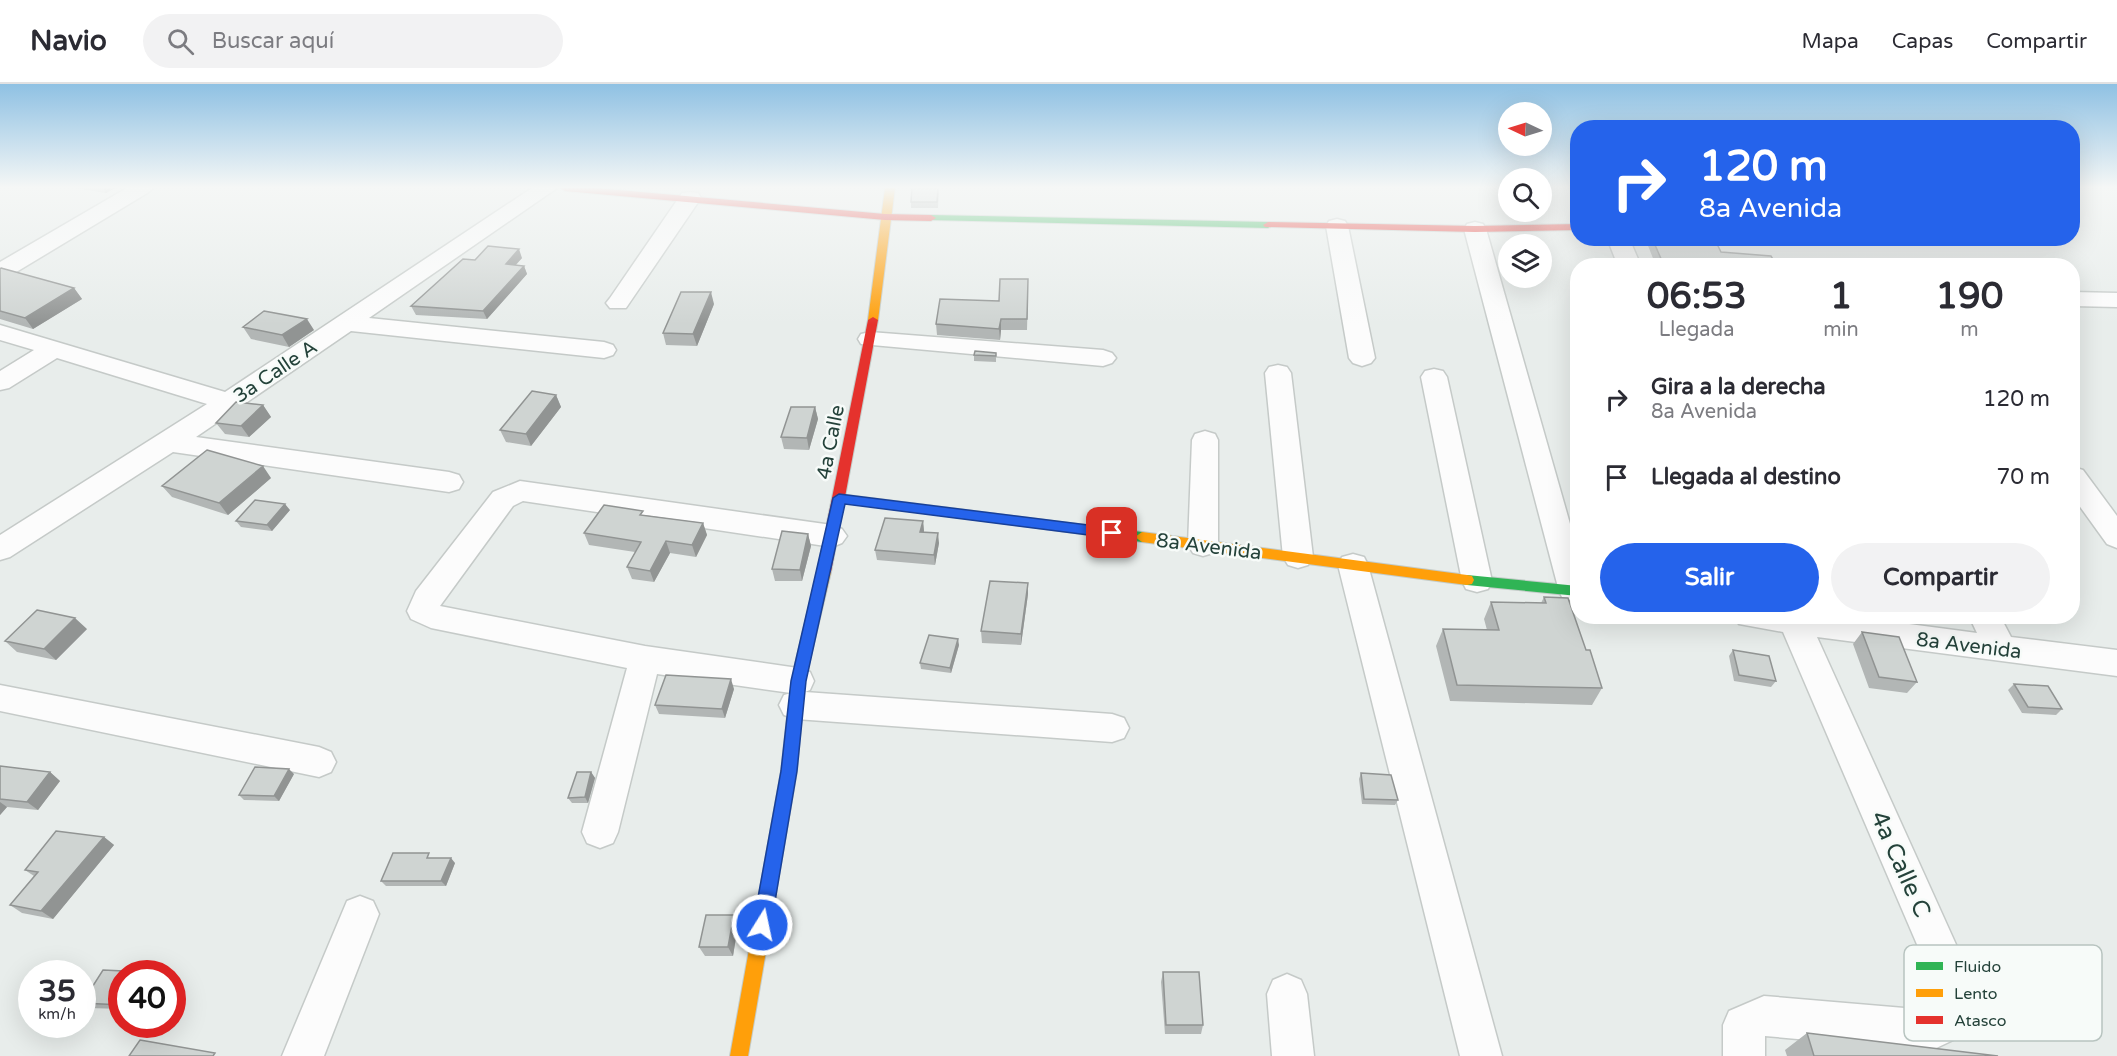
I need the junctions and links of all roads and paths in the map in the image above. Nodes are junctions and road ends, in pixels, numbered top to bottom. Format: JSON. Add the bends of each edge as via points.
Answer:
{"nodes":[{"id":1,"x":65,"y":233,"type":"edge"},
{"id":2,"x":479,"y":233,"type":"edge"},
{"id":3,"x":666,"y":233,"type":"edge"},
{"id":4,"x":883,"y":233,"type":"edge"},
{"id":5,"x":1338,"y":233,"type":"edge"},
{"id":6,"x":1476,"y":233,"type":"edge"},
{"id":7,"x":0,"y":272,"type":"edge"},
{"id":8,"x":2080,"y":299,"type":"edge"},
{"id":9,"x":2117,"y":300,"type":"edge"},
{"id":10,"x":618,"y":303,"type":"dead end"},
{"id":11,"x":345,"y":324,"type":"junction"},
{"id":12,"x":0,"y":332,"type":"edge"},
{"id":13,"x":870,"y":339,"type":"junction"},
{"id":14,"x":55,"y":348,"type":"junction"},
{"id":15,"x":604,"y":350,"type":"dead end"},
{"id":16,"x":1103,"y":358,"type":"dead end"},
{"id":17,"x":1362,"y":358,"type":"dead end"},
{"id":18,"x":1278,"y":373,"type":"dead end"},
{"id":19,"x":1434,"y":377,"type":"dead end"},
{"id":20,"x":0,"y":382,"type":"edge"},
{"id":21,"x":228,"y":402,"type":"junction"},
{"id":22,"x":1205,"y":440,"type":"dead end"},
{"id":23,"x":169,"y":442,"type":"junction"},
{"id":24,"x":449,"y":482,"type":"dead end"},
{"id":25,"x":2080,"y":487,"type":"edge"},
{"id":26,"x":839,"y":498,"type":"junction"},
{"id":27,"x":832,"y":537,"type":"junction"},
{"id":28,"x":2117,"y":537,"type":"edge"},
{"id":29,"x":1203,"y":545,"type":"junction"},
{"id":30,"x":0,"y":549,"type":"edge"},
{"id":31,"x":1298,"y":557,"type":"junction"},
{"id":32,"x":1353,"y":565,"type":"junction"},
{"id":33,"x":1570,"y":569,"type":"edge"},
{"id":34,"x":1477,"y":581,"type":"junction"},
{"id":35,"x":1570,"y":590,"type":"edge"},
{"id":36,"x":1795,"y":624,"type":"edge"},
{"id":37,"x":1823,"y":624,"type":"edge"},
{"id":38,"x":1988,"y":624,"type":"edge"},
{"id":39,"x":2001,"y":648,"type":"junction"},
{"id":40,"x":645,"y":659,"type":"junction"},
{"id":41,"x":2117,"y":663,"type":"edge"},
{"id":42,"x":797,"y":693,"type":"junction"},
{"id":43,"x":0,"y":698,"type":"edge"},
{"id":44,"x":1112,"y":728,"type":"dead end"},
{"id":45,"x":319,"y":762,"type":"dead end"},
{"id":46,"x":600,"y":832,"type":"dead end"},
{"id":47,"x":360,"y":914,"type":"dead end"},
{"id":48,"x":1937,"y":945,"type":"edge"},
{"id":49,"x":1287,"y":994,"type":"dead end"},
{"id":50,"x":1904,"y":1029,"type":"edge"},
{"id":51,"x":303,"y":1056,"type":"edge"},
{"id":52,"x":739,"y":1056,"type":"edge"},
{"id":53,"x":1293,"y":1056,"type":"edge"},
{"id":54,"x":1481,"y":1056,"type":"edge"},
{"id":55,"x":1744,"y":1056,"type":"edge"}],
"edges":[{"from":1,"to":7,"type":"street"},
{"from":2,"to":11,"type":"street","name":"3a Calle A"},
{"from":3,"to":10,"type":"street"},
{"from":4,"to":13,"type":"street","name":"4a Calle"},
{"from":5,"to":17,"type":"street"},
{"from":6,"to":33,"type":"street"},
{"from":8,"to":9,"type":"street"},
{"from":11,"to":15,"type":"street"},
{"from":11,"to":21,"type":"street","name":"3a Calle A"},
{"from":12,"to":14,"type":"street"},
{"from":13,"to":16,"type":"street"},
{"from":13,"to":26,"type":"street","name":"4a Calle"},
{"from":14,"to":20,"type":"street"},
{"from":14,"to":21,"type":"street"},
{"from":18,"to":31,"type":"street"},
{"from":19,"to":34,"type":"street"},
{"from":21,"to":23,"type":"street","name":"3a Calle A"},
{"from":22,"to":29,"type":"street"},
{"from":23,"to":24,"type":"street"},
{"from":23,"to":30,"type":"street","name":"3a Calle A"},
{"from":25,"to":28,"type":"street"},
{"from":26,"to":27,"type":"street","name":"4a Calle"},
{"from":26,"to":29,"type":"street","name":"8a Avenida"},
{"from":27,"to":40,"type":"street","via":[[520,491],[503,499],[422,611]]},
{"from":27,"to":42,"type":"street","name":"4a Calle"},
{"from":29,"to":31,"type":"street","name":"8a Avenida"},
{"from":31,"to":32,"type":"street","name":"8a Avenida"},
{"from":32,"to":34,"type":"street","name":"8a Avenida"},
{"from":32,"to":54,"type":"street"},
{"from":34,"to":35,"type":"street","name":"8a Avenida"},
{"from":36,"to":48,"type":"street","name":"4a Calle C"},
{"from":37,"to":39,"type":"street","name":"8a Avenida"},
{"from":38,"to":39,"type":"street"},
{"from":39,"to":41,"type":"street","name":"8a Avenida"},
{"from":40,"to":42,"type":"street"},
{"from":40,"to":46,"type":"street"},
{"from":42,"to":44,"type":"street"},
{"from":42,"to":52,"type":"street","name":"4a Calle","via":[[789,771]]},
{"from":43,"to":45,"type":"street"},
{"from":47,"to":51,"type":"street"},
{"from":49,"to":53,"type":"street"},
{"from":50,"to":55,"type":"street","name":"4a Calle C","via":[[1764,1016],[1743,1025]]}]}
